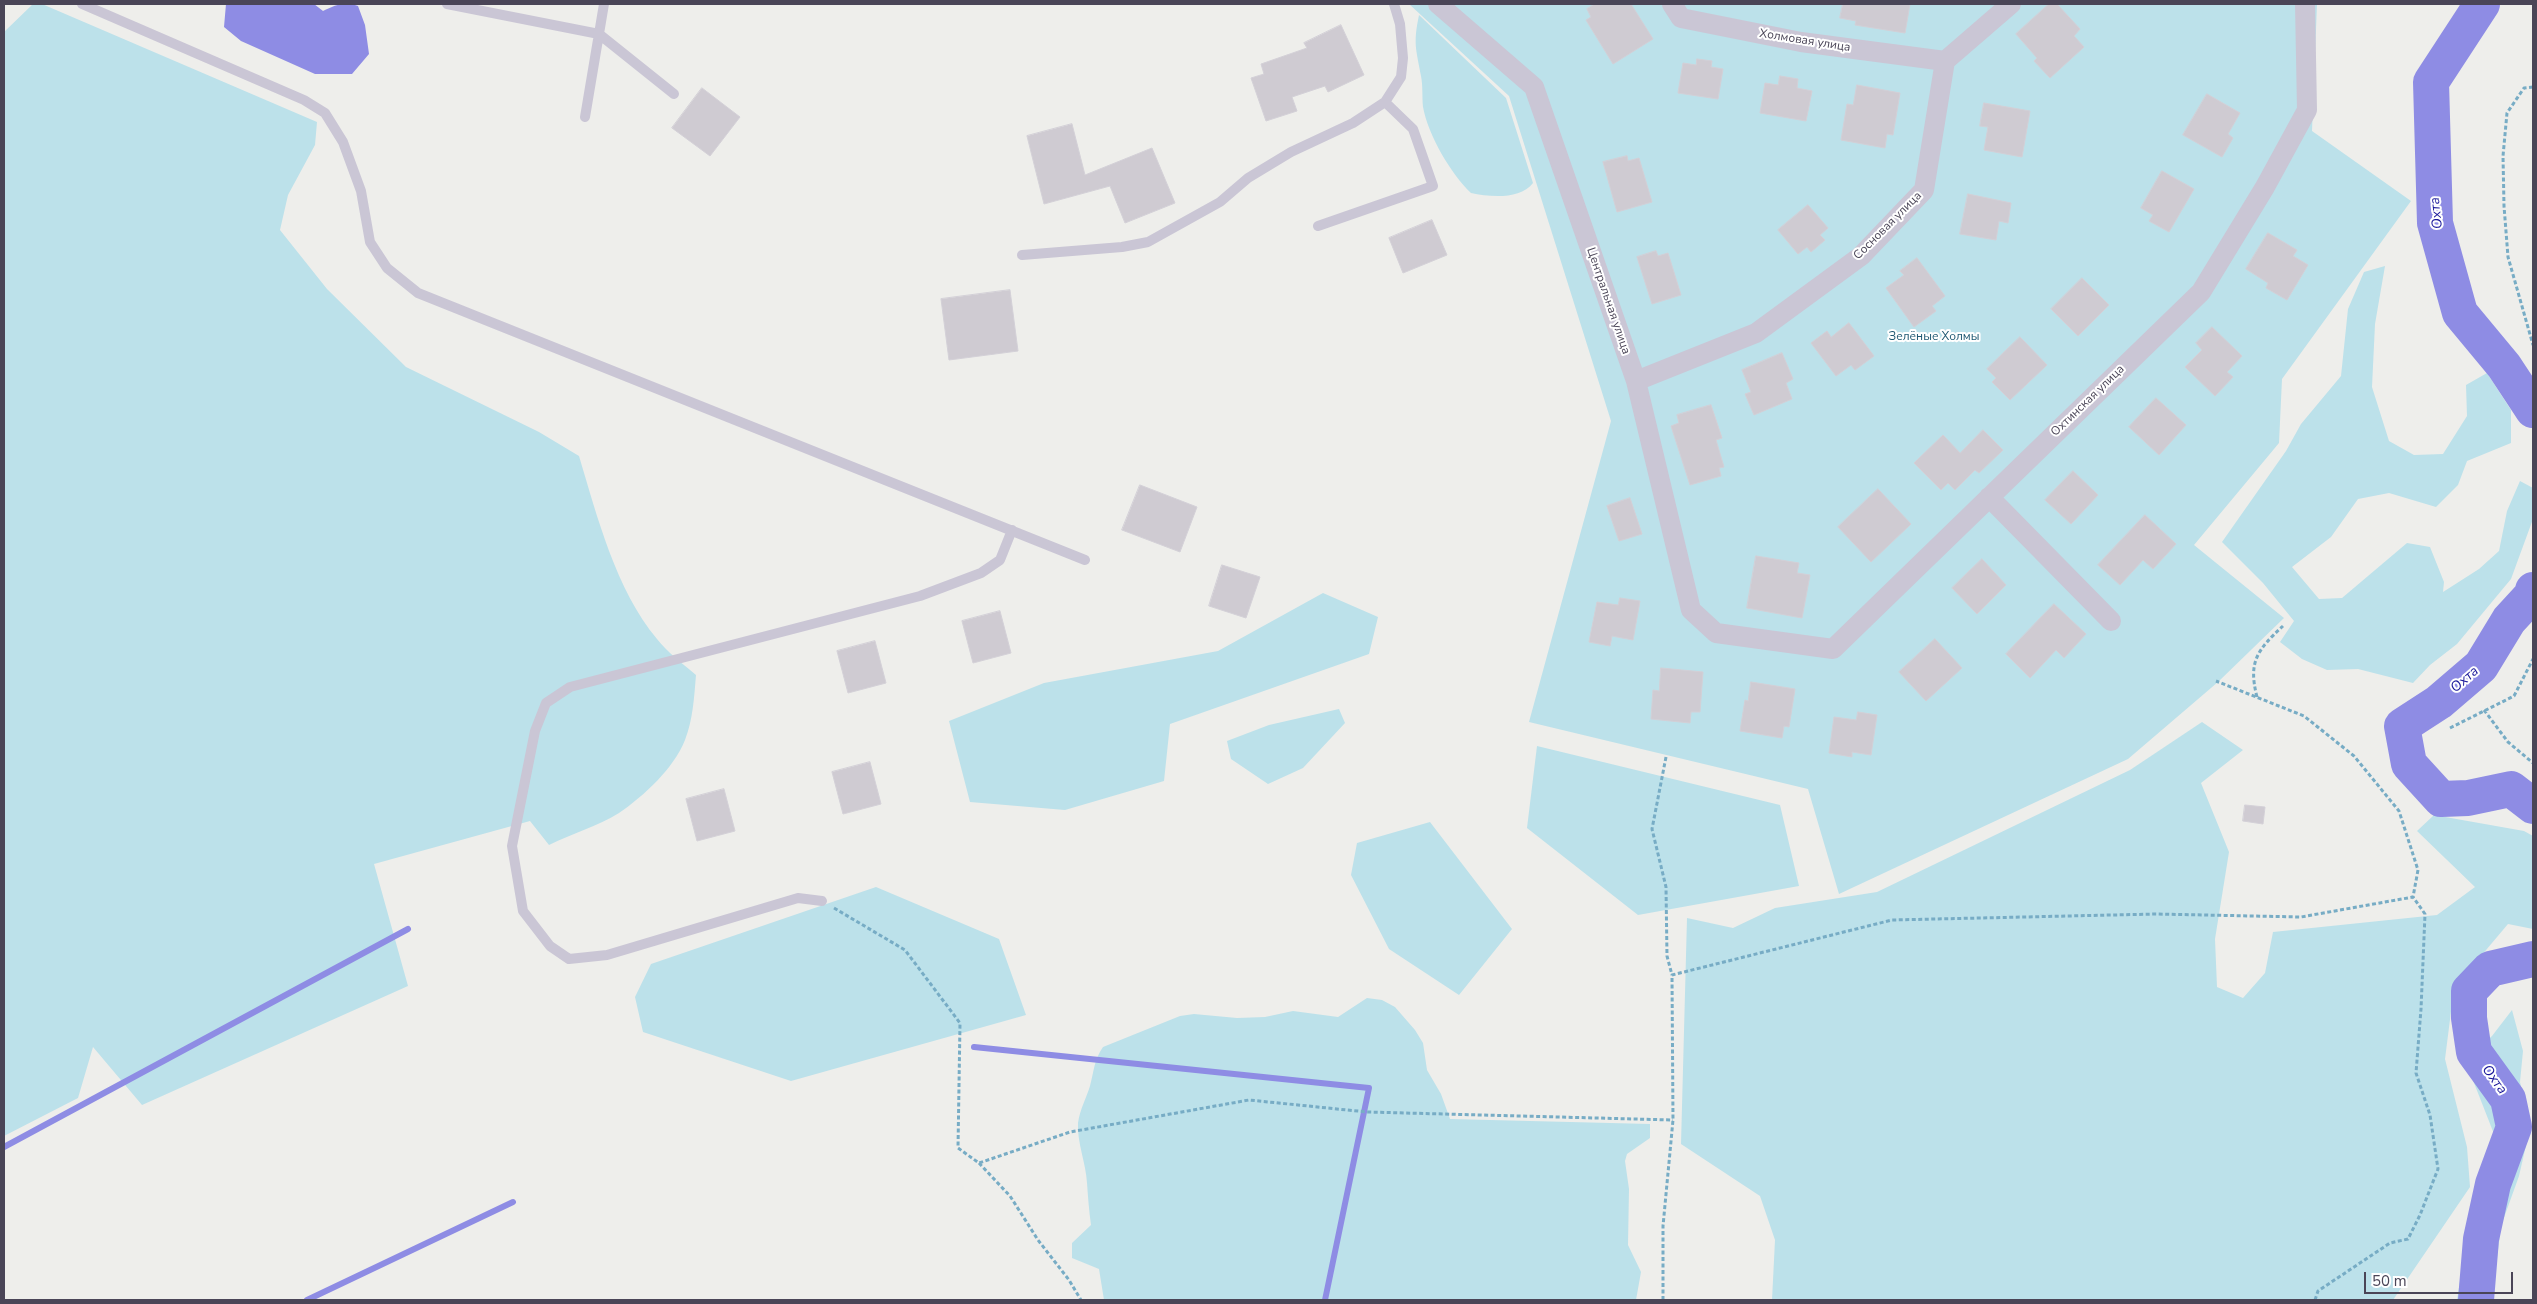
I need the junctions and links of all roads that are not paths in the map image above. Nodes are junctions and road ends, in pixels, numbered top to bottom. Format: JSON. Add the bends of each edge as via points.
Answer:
{"nodes":[{"id":1,"x":82,"y":4,"type":"edge"},
{"id":2,"x":447,"y":4,"type":"edge"},
{"id":3,"x":604,"y":4,"type":"edge"},
{"id":4,"x":1394,"y":4,"type":"edge"},
{"id":5,"x":1438,"y":4,"type":"edge"},
{"id":6,"x":1672,"y":4,"type":"edge"},
{"id":7,"x":2011,"y":4,"type":"edge"},
{"id":8,"x":2305,"y":4,"type":"edge"},
{"id":9,"x":599,"y":34,"type":"junction"},
{"id":10,"x":1945,"y":61,"type":"junction"},
{"id":11,"x":674,"y":94,"type":"dead end"},
{"id":12,"x":1385,"y":102,"type":"junction"},
{"id":13,"x":585,"y":117,"type":"dead end"},
{"id":14,"x":1318,"y":226,"type":"dead end"},
{"id":15,"x":1022,"y":255,"type":"dead end"},
{"id":16,"x":1636,"y":380,"type":"junction"},
{"id":17,"x":1989,"y":497,"type":"junction"},
{"id":18,"x":1012,"y":530,"type":"junction"},
{"id":19,"x":1085,"y":560,"type":"dead end"},
{"id":20,"x":2111,"y":621,"type":"dead end"},
{"id":21,"x":1716,"y":633,"type":"joint"},
{"id":22,"x":822,"y":901,"type":"road end"}],
"edges":[{"from":1,"to":18,"type":"lane","via":[[304,100],[325,113],[343,142],[361,191],[370,242],[387,268],[418,293]]},
{"from":2,"to":9,"type":"lane"},
{"from":3,"to":9,"type":"lane"},
{"from":4,"to":12,"type":"lane","via":[[1400,24],[1403,58],[1401,77]]},
{"from":5,"to":16,"type":"street","name":"Центральная улица","via":[[1534,87]]},
{"from":6,"to":10,"type":"street","name":"Холмовая улица","via":[[1681,18],[1801,42]]},
{"from":7,"to":10,"type":"street"},
{"from":8,"to":17,"type":"street","name":"Охтинская улица","via":[[2308,110],[2201,292]]},
{"from":9,"to":11,"type":"lane"},
{"from":9,"to":13,"type":"lane"},
{"from":10,"to":16,"type":"street","name":"Сосновая улица","via":[[1924,190],[1861,256],[1756,332]]},
{"from":12,"to":14,"type":"lane","via":[[1413,129],[1433,186]]},
{"from":12,"to":15,"type":"lane","via":[[1353,123],[1291,152],[1248,178],[1220,202],[1148,242]]},
{"from":16,"to":21,"type":"street","name":"Центральная улица","via":[[1691,610]]},
{"from":17,"to":20,"type":"street"},
{"from":17,"to":21,"type":"street","name":"Охтинская улица","via":[[1833,649]]},
{"from":18,"to":19,"type":"lane"},
{"from":18,"to":22,"type":"lane","via":[[1000,560],[981,573],[938,589],[570,687],[546,703],[535,731],[512,846],[523,911],[550,946],[569,959],[607,955],[798,898]]}]}
